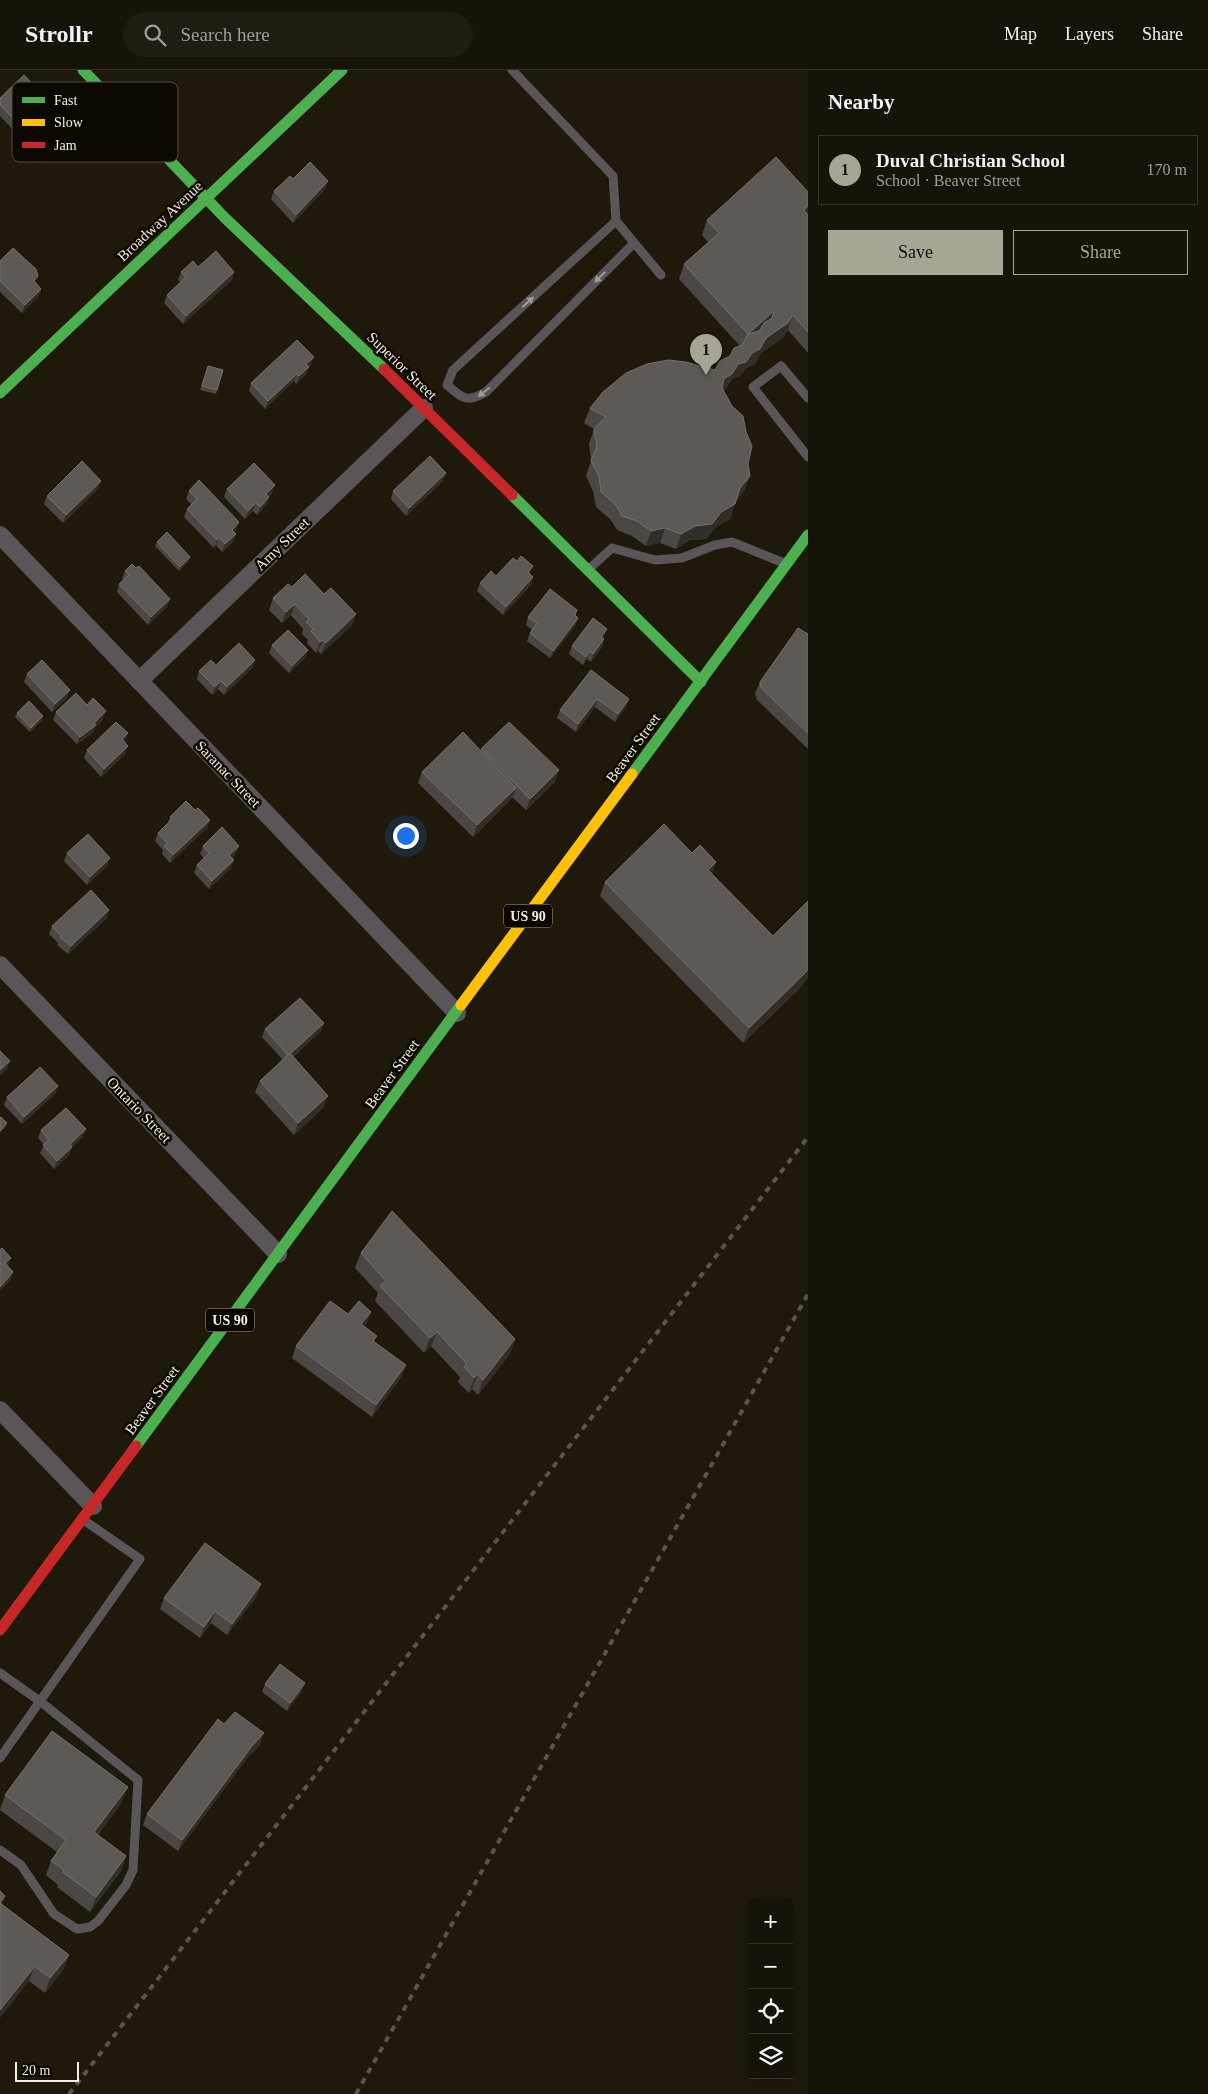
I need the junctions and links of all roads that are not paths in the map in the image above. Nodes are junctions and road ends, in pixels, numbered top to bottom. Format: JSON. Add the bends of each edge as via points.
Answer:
{"nodes":[{"id":1,"x":83,"y":70,"type":"edge"},
{"id":2,"x":342,"y":70,"type":"edge"},
{"id":3,"x":512,"y":70,"type":"edge"},
{"id":4,"x":95,"y":82,"type":"edge"},
{"id":5,"x":171,"y":162,"type":"edge"},
{"id":6,"x":206,"y":198,"type":"junction"},
{"id":7,"x":616,"y":221,"type":"junction"},
{"id":8,"x":634,"y":243,"type":"junction"},
{"id":9,"x":661,"y":275,"type":"dead end"},
{"id":10,"x":0,"y":393,"type":"edge"},
{"id":11,"x":808,"y":398,"type":"edge"},
{"id":12,"x":424,"y":408,"type":"junction"},
{"id":13,"x":808,"y":456,"type":"edge"},
{"id":14,"x":0,"y":535,"type":"edge"},
{"id":15,"x":808,"y":535,"type":"edge"},
{"id":16,"x":786,"y":564,"type":"junction"},
{"id":17,"x":588,"y":570,"type":"junction"},
{"id":18,"x":139,"y":681,"type":"junction"},
{"id":19,"x":700,"y":682,"type":"junction"},
{"id":20,"x":0,"y":965,"type":"edge"},
{"id":21,"x":456,"y":1013,"type":"junction"},
{"id":22,"x":278,"y":1254,"type":"junction"},
{"id":23,"x":0,"y":1410,"type":"edge"},
{"id":24,"x":88,"y":1513,"type":"junction"},
{"id":25,"x":0,"y":1630,"type":"edge"},
{"id":26,"x":0,"y":1673,"type":"edge"},
{"id":27,"x":41,"y":1702,"type":"junction"},
{"id":28,"x":0,"y":1758,"type":"edge"},
{"id":29,"x":0,"y":1850,"type":"edge"}],
"edges":[{"from":1,"to":4,"type":"main road","name":"Superior Street"},
{"from":2,"to":6,"type":"main road","name":"Broadway Avenue"},
{"from":3,"to":7,"type":"lane","via":[[613,176]]},
{"from":5,"to":6,"type":"main road","name":"Superior Street"},
{"from":6,"to":10,"type":"main road","name":"Broadway Avenue"},
{"from":6,"to":12,"type":"main road","name":"Superior Street"},
{"from":7,"to":8,"type":"lane"},
{"from":8,"to":7,"type":"lane","one_way":true,"via":[[486,392],[474,399],[462,398],[447,385],[453,370]]},
{"from":8,"to":9,"type":"lane"},
{"from":11,"to":13,"type":"lane","via":[[781,366],[752,387]]},
{"from":12,"to":17,"type":"main road","name":"Superior Street"},
{"from":12,"to":18,"type":"street","name":"Amy Street"},
{"from":14,"to":18,"type":"street","name":"Saranac Street"},
{"from":15,"to":16,"type":"main road","name":"Beaver Street","number":"US 90"},
{"from":16,"to":17,"type":"lane","via":[[732,542],[682,558],[655,560],[612,548]]},
{"from":16,"to":19,"type":"main road","name":"Beaver Street","number":"US 90"},
{"from":17,"to":19,"type":"main road","name":"Superior Street"},
{"from":18,"to":21,"type":"street","name":"Saranac Street"},
{"from":19,"to":21,"type":"main road","name":"Beaver Street","number":"US 90"},
{"from":20,"to":22,"type":"street","name":"Ontario Street"},
{"from":21,"to":22,"type":"main road","name":"Beaver Street","number":"US 90"},
{"from":22,"to":24,"type":"main road","name":"Beaver Street","number":"US 90"},
{"from":23,"to":24,"type":"street"},
{"from":24,"to":25,"type":"main road","name":"Beaver Street","number":"US 90"},
{"from":24,"to":27,"type":"lane","via":[[140,1559]]},
{"from":26,"to":27,"type":"lane"},
{"from":27,"to":28,"type":"lane"},
{"from":27,"to":29,"type":"lane","via":[[138,1780],[133,1870],[126,1886],[98,1920],[90,1927],[77,1929],[54,1914],[21,1865]]}]}
